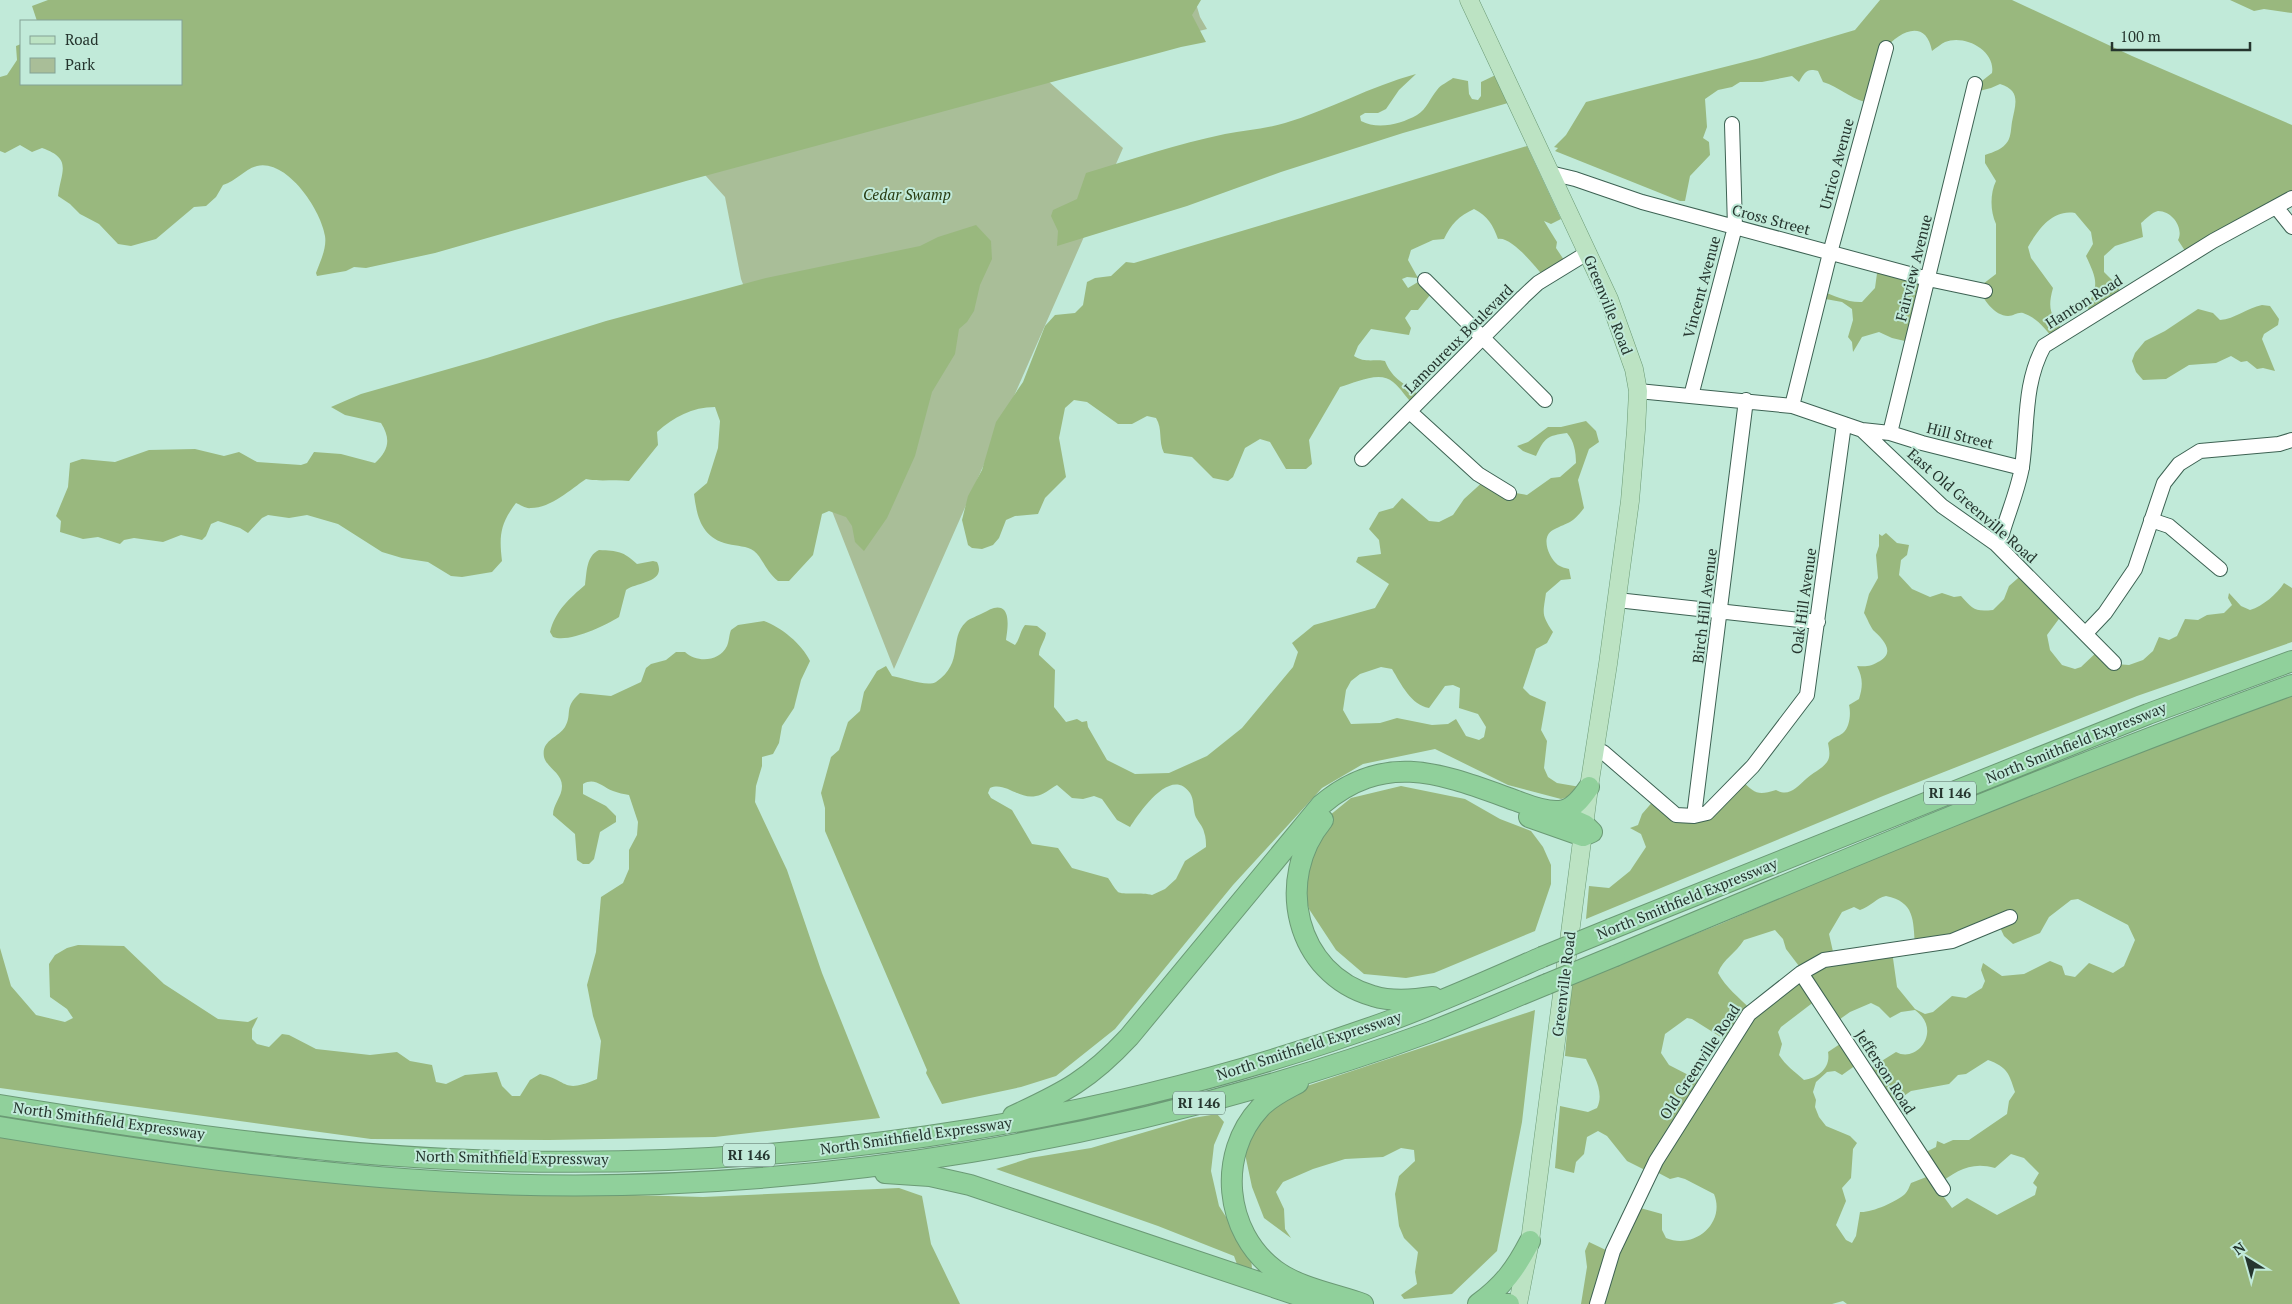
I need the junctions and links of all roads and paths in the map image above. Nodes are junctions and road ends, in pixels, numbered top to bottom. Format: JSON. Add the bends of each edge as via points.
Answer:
{"nodes":[{"id":1,"x":1469,"y":0,"type":"edge"},
{"id":2,"x":1886,"y":48,"type":"dead end"},
{"id":3,"x":1976,"y":84,"type":"dead end"},
{"id":4,"x":1732,"y":124,"type":"dead end"},
{"id":5,"x":1550,"y":173,"type":"junction"},
{"id":6,"x":2292,"y":198,"type":"edge"},
{"id":7,"x":2276,"y":207,"type":"junction"},
{"id":8,"x":1734,"y":227,"type":"junction"},
{"id":9,"x":2292,"y":227,"type":"edge"},
{"id":10,"x":1587,"y":253,"type":"junction"},
{"id":11,"x":1830,"y":253,"type":"junction"},
{"id":12,"x":1928,"y":279,"type":"junction"},
{"id":13,"x":1425,"y":280,"type":"dead end"},
{"id":14,"x":1985,"y":291,"type":"dead end"},
{"id":15,"x":1482,"y":338,"type":"junction"},
{"id":16,"x":1638,"y":391,"type":"junction"},
{"id":17,"x":1691,"y":396,"type":"junction"},
{"id":18,"x":1545,"y":400,"type":"dead end"},
{"id":19,"x":1746,"y":400,"type":"junction"},
{"id":20,"x":1792,"y":406,"type":"junction"},
{"id":21,"x":1410,"y":412,"type":"junction"},
{"id":22,"x":1844,"y":424,"type":"junction"},
{"id":23,"x":1862,"y":430,"type":"junction"},
{"id":24,"x":1890,"y":433,"type":"junction"},
{"id":25,"x":2292,"y":440,"type":"edge"},
{"id":26,"x":1362,"y":459,"type":"dead end"},
{"id":27,"x":2022,"y":468,"type":"junction"},
{"id":28,"x":1510,"y":493,"type":"dead end"},
{"id":29,"x":2151,"y":520,"type":"junction"},
{"id":30,"x":1996,"y":544,"type":"junction"},
{"id":31,"x":2220,"y":569,"type":"dead end"},
{"id":32,"x":1617,"y":600,"type":"junction"},
{"id":33,"x":1721,"y":610,"type":"junction"},
{"id":34,"x":1818,"y":622,"type":"junction"},
{"id":35,"x":2086,"y":633,"type":"junction"},
{"id":36,"x":2292,"y":661,"type":"edge"},
{"id":37,"x":2114,"y":663,"type":"dead end"},
{"id":38,"x":1608,"y":664,"type":"junction"},
{"id":39,"x":2292,"y":685,"type":"edge"},
{"id":40,"x":1604,"y":752,"type":"junction"},
{"id":41,"x":1589,"y":787,"type":"junction"},
{"id":42,"x":1554,"y":811,"type":"junction"},
{"id":43,"x":1694,"y":816,"type":"junction"},
{"id":44,"x":1581,"y":835,"type":"junction"},
{"id":45,"x":2010,"y":916,"type":"dead end"},
{"id":46,"x":1801,"y":972,"type":"junction"},
{"id":47,"x":1479,"y":985,"type":"junction"},
{"id":48,"x":1348,"y":1060,"type":"junction"},
{"id":49,"x":0,"y":1105,"type":"edge"},
{"id":50,"x":994,"y":1125,"type":"junction"},
{"id":51,"x":0,"y":1128,"type":"edge"},
{"id":52,"x":838,"y":1171,"type":"junction"},
{"id":53,"x":1943,"y":1189,"type":"dead end"},
{"id":54,"x":1530,"y":1241,"type":"junction"},
{"id":55,"x":1324,"y":1304,"type":"edge"},
{"id":56,"x":1363,"y":1304,"type":"edge"},
{"id":57,"x":1478,"y":1304,"type":"edge"},
{"id":58,"x":1486,"y":1304,"type":"edge"},
{"id":59,"x":1508,"y":1304,"type":"edge"},
{"id":60,"x":1518,"y":1304,"type":"edge"},
{"id":61,"x":1530,"y":1304,"type":"edge"},
{"id":62,"x":1597,"y":1304,"type":"edge"}],
"edges":[{"from":1,"to":5,"type":"main road","name":"Greenville Road"},
{"from":2,"to":11,"type":"street","name":"Urrico Avenue"},
{"from":3,"to":12,"type":"street","name":"Fairview Avenue"},
{"from":4,"to":8,"type":"street","name":"Vincent Avenue"},
{"from":5,"to":8,"type":"street","name":"Cross Street"},
{"from":5,"to":10,"type":"main road","name":"Greenville Road"},
{"from":6,"to":7,"type":"street","name":"Hanton Road"},
{"from":7,"to":9,"type":"street"},
{"from":7,"to":27,"type":"street","name":"Hanton Road","via":[[2213,241],[2044,346],[2026,403]]},
{"from":8,"to":11,"type":"street","name":"Cross Street"},
{"from":8,"to":17,"type":"street","name":"Vincent Avenue"},
{"from":10,"to":15,"type":"street","name":"Lamoureux Boulevard","via":[[1538,283]]},
{"from":10,"to":16,"type":"main road","name":"Greenville Road","via":[[1620,327]]},
{"from":11,"to":12,"type":"street","name":"Cross Street"},
{"from":11,"to":20,"type":"street","name":"Urrico Avenue"},
{"from":12,"to":14,"type":"street","name":"Cross Street"},
{"from":12,"to":24,"type":"street","name":"Fairview Avenue"},
{"from":13,"to":15,"type":"street"},
{"from":15,"to":18,"type":"street"},
{"from":15,"to":21,"type":"street","name":"Lamoureux Boulevard"},
{"from":16,"to":17,"type":"street","name":"East Old Greenville Road"},
{"from":16,"to":32,"type":"main road","name":"Greenville Road","via":[[1630,501]]},
{"from":17,"to":19,"type":"street","name":"East Old Greenville Road"},
{"from":19,"to":20,"type":"street","name":"East Old Greenville Road"},
{"from":19,"to":33,"type":"street","name":"Birch Hill Avenue"},
{"from":20,"to":22,"type":"street","name":"East Old Greenville Road"},
{"from":21,"to":26,"type":"street","name":"Lamoureux Boulevard"},
{"from":21,"to":28,"type":"street","via":[[1478,474]]},
{"from":22,"to":23,"type":"street","name":"East Old Greenville Road"},
{"from":22,"to":34,"type":"street","name":"Oak Hill Avenue"},
{"from":23,"to":24,"type":"street"},
{"from":23,"to":30,"type":"street","name":"East Old Greenville Road","via":[[1942,506]]},
{"from":24,"to":27,"type":"street","name":"Hill Street"},
{"from":25,"to":29,"type":"street","via":[[2200,451],[2179,464],[2164,482]]},
{"from":27,"to":30,"type":"street","name":"Hanton Road"},
{"from":29,"to":31,"type":"street","via":[[2169,526]]},
{"from":29,"to":35,"type":"street","via":[[2136,568],[2105,613]]},
{"from":30,"to":35,"type":"street","name":"East Old Greenville Road"},
{"from":32,"to":33,"type":"street"},
{"from":32,"to":38,"type":"main road","name":"Greenville Road"},
{"from":33,"to":34,"type":"street"},
{"from":33,"to":43,"type":"street","name":"Birch Hill Avenue"},
{"from":34,"to":43,"type":"street","name":"Oak Hill Avenue","via":[[1807,695],[1754,766],[1716,807]]},
{"from":35,"to":37,"type":"street","name":"East Old Greenville Road"},
{"from":36,"to":47,"type":"highway","name":"North Smithfield Expressway","number":"RI 146","bridge":true,"via":[[2148,714]]},
{"from":38,"to":40,"type":"main road","name":"Greenville Road"},
{"from":38,"to":41,"type":"main road","name":"Greenville Road"},
{"from":39,"to":48,"type":"highway","name":"North Smithfield Expressway","number":"RI 146","bridge":true,"via":[[2071,768],[1434,1030]]},
{"from":40,"to":43,"type":"street","via":[[1670,811],[1680,816]]},
{"from":40,"to":44,"type":"main road","name":"Greenville Road"},
{"from":41,"to":42,"type":"highway","via":[[1580,800],[1565,810]]},
{"from":41,"to":44,"type":"main road","name":"Greenville Road"},
{"from":42,"to":44,"type":"highway"},
{"from":42,"to":50,"type":"highway","via":[[1437,775],[1417,772],[1397,770],[1345,786],[1321,805],[1106,1061],[1068,1090]]},
{"from":44,"to":47,"type":"highway","via":[[1428,785],[1408,782],[1380,786],[1351,797],[1325,818],[1306,846],[1296,884],[1299,919],[1317,958],[1342,982],[1373,996],[1402,1000],[1432,997]]},
{"from":44,"to":54,"type":"main road","name":"Greenville Road"},
{"from":44,"to":61,"type":"main road","name":"Greenville Road"},
{"from":45,"to":46,"type":"street","name":"Old Greenville Road","via":[[1952,941],[1824,960]]},
{"from":46,"to":53,"type":"street","name":"Jefferson Road"},
{"from":46,"to":62,"type":"street","name":"Old Greenville Road","via":[[1749,1014],[1656,1161],[1613,1250]]},
{"from":47,"to":50,"type":"highway","name":"North Smithfield Expressway","number":"RI 146","via":[[1391,1021],[1224,1074],[1109,1104]]},
{"from":48,"to":52,"type":"highway","name":"North Smithfield Expressway","number":"RI 146","via":[[1106,1125],[945,1156]]},
{"from":48,"to":56,"type":"highway","via":[[1282,1091],[1259,1109],[1233,1160],[1231,1186],[1234,1209],[1244,1234],[1274,1270],[1319,1290]]},
{"from":49,"to":50,"type":"highway","name":"North Smithfield Expressway","number":"RI 146","via":[[319,1148],[509,1160],[696,1159],[788,1153],[864,1146]]},
{"from":51,"to":52,"type":"highway","name":"North Smithfield Expressway","number":"RI 146","via":[[254,1165],[416,1180],[588,1185]]},
{"from":52,"to":55,"type":"highway","via":[[930,1176],[970,1185]]},
{"from":54,"to":57,"type":"highway","via":[[1510,1277]]},
{"from":54,"to":60,"type":"main road","name":"Greenville Road"},
{"from":58,"to":59,"type":"highway"}]}
